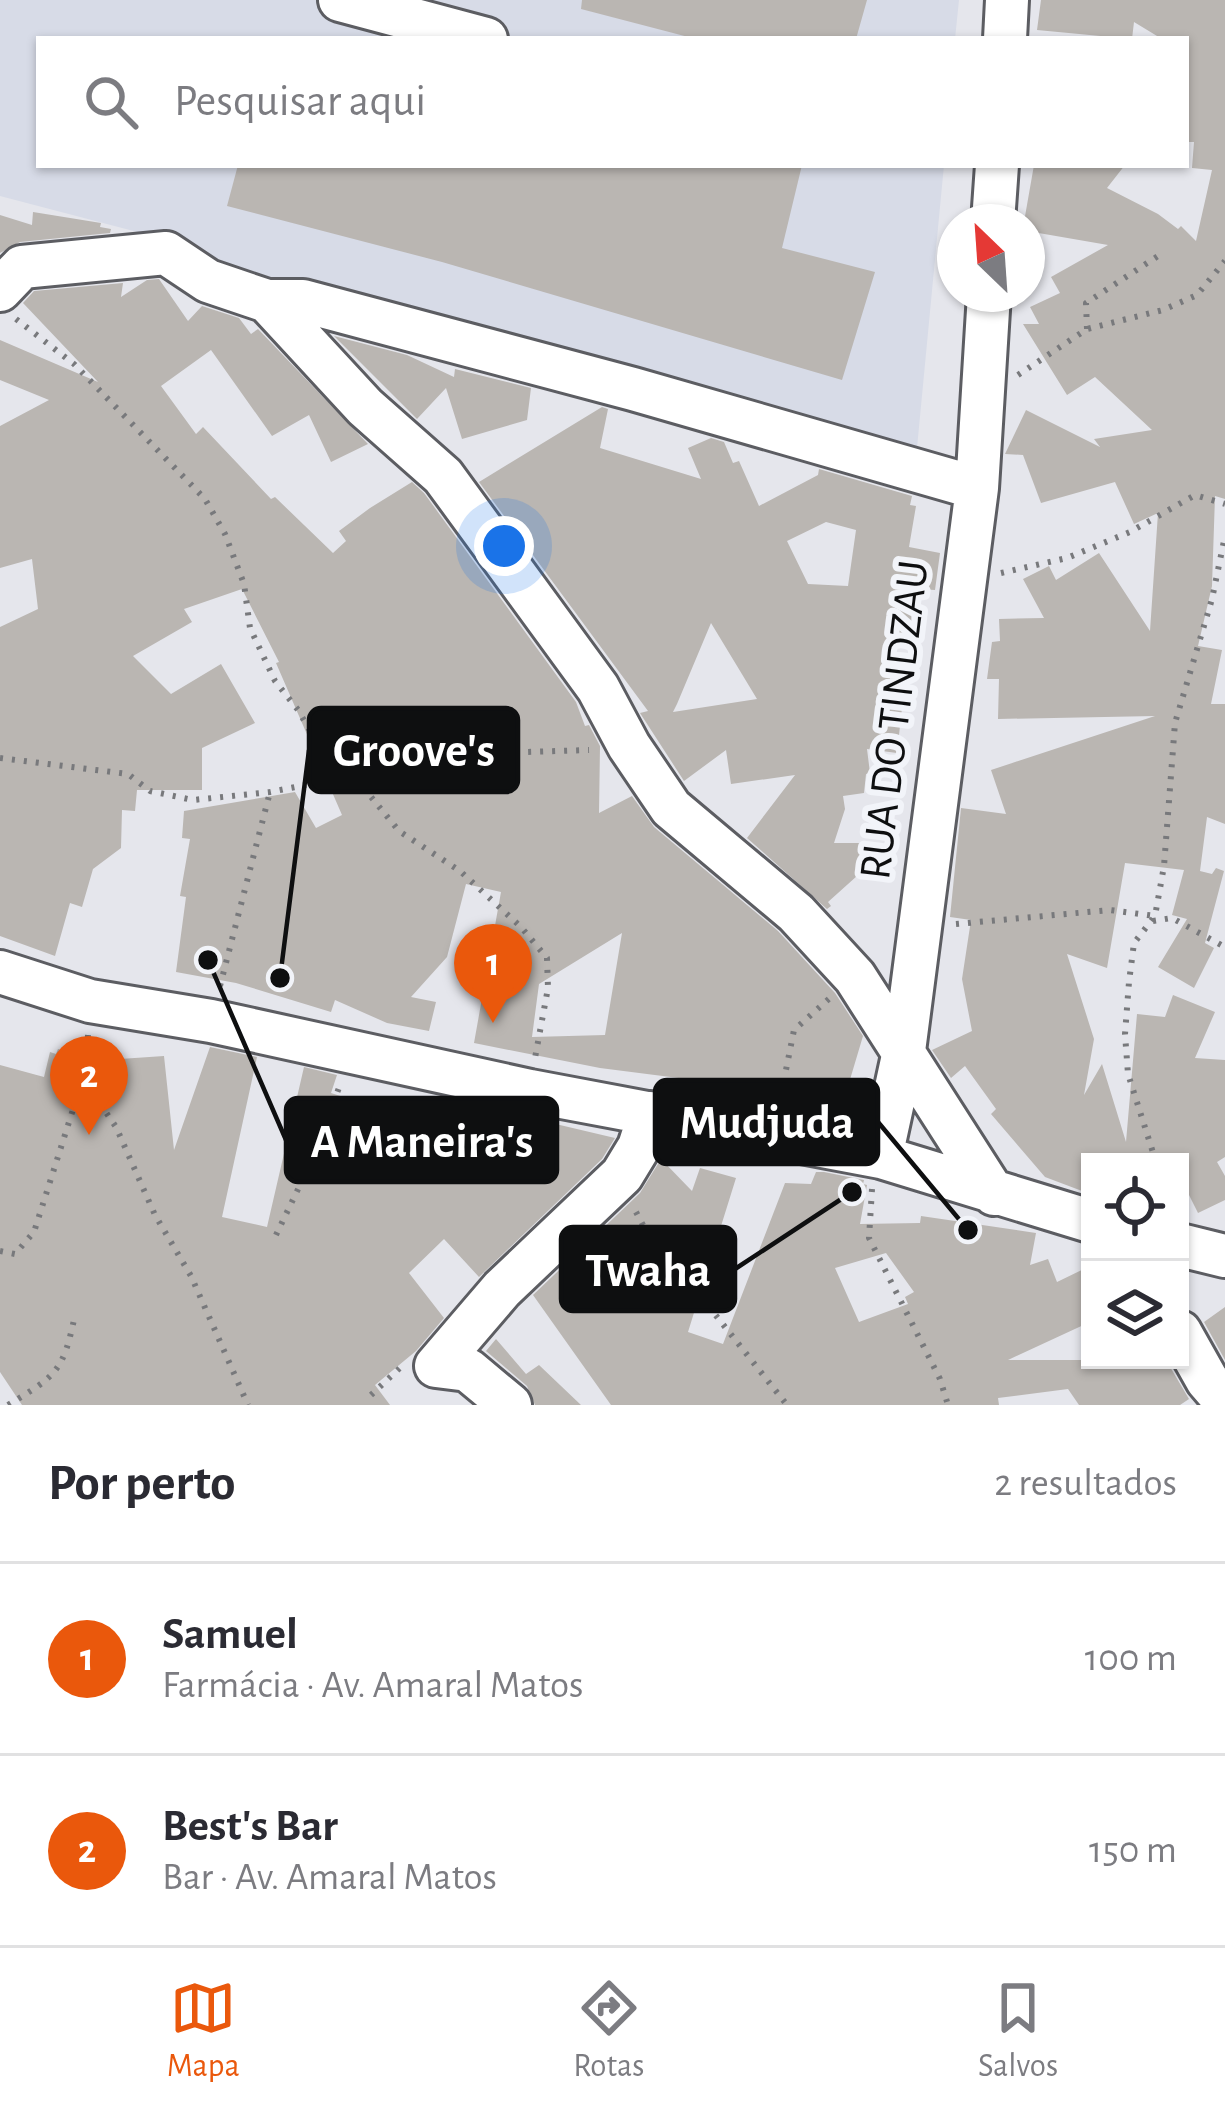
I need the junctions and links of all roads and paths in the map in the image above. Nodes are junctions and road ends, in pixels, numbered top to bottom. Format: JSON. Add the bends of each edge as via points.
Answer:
{"nodes":[{"id":1,"x":340,"y":0,"type":"edge"},
{"id":2,"x":1007,"y":0,"type":"edge"},
{"id":3,"x":475,"y":36,"type":"edge"},
{"id":4,"x":1004,"y":36,"type":"edge"},
{"id":5,"x":997,"y":168,"type":"edge"},
{"id":6,"x":994,"y":204,"type":"edge"},
{"id":7,"x":1158,"y":256,"type":"dead end"},
{"id":8,"x":1225,"y":260,"type":"edge"},
{"id":9,"x":0,"y":290,"type":"edge"},
{"id":10,"x":267,"y":301,"type":"junction"},
{"id":11,"x":0,"y":307,"type":"edge"},
{"id":12,"x":988,"y":312,"type":"edge"},
{"id":13,"x":1088,"y":329,"type":"junction"},
{"id":14,"x":982,"y":398,"type":"junction"},
{"id":15,"x":976,"y":488,"type":"junction"},
{"id":16,"x":1225,"y":504,"type":"edge"},
{"id":17,"x":1225,"y":536,"type":"edge"},
{"id":18,"x":986,"y":576,"type":"dead end"},
{"id":19,"x":628,"y":746,"type":"junction"},
{"id":20,"x":0,"y":758,"type":"edge"},
{"id":21,"x":359,"y":774,"type":"junction"},
{"id":22,"x":329,"y":779,"type":"junction"},
{"id":23,"x":270,"y":792,"type":"junction"},
{"id":24,"x":1154,"y":918,"type":"junction"},
{"id":25,"x":921,"y":923,"type":"junction"},
{"id":26,"x":1225,"y":947,"type":"edge"},
{"id":27,"x":0,"y":972,"type":"edge"},
{"id":28,"x":855,"y":977,"type":"junction"},
{"id":29,"x":90,"y":1001,"type":"junction"},
{"id":30,"x":211,"y":1021,"type":"junction"},
{"id":31,"x":904,"y":1052,"type":"junction"},
{"id":32,"x":347,"y":1053,"type":"junction"},
{"id":33,"x":86,"y":1072,"type":"junction"},
{"id":34,"x":530,"y":1091,"type":"junction"},
{"id":35,"x":650,"y":1113,"type":"junction"},
{"id":36,"x":770,"y":1138,"type":"junction"},
{"id":37,"x":1153,"y":1153,"type":"edge"},
{"id":38,"x":877,"y":1156,"type":"junction"},
{"id":39,"x":622,"y":1174,"type":"junction"},
{"id":40,"x":994,"y":1194,"type":"junction"},
{"id":41,"x":1081,"y":1218,"type":"edge"},
{"id":42,"x":275,"y":1235,"type":"dead end"},
{"id":43,"x":1189,"y":1247,"type":"edge"},
{"id":44,"x":0,"y":1251,"type":"edge"},
{"id":45,"x":1225,"y":1256,"type":"edge"},
{"id":46,"x":75,"y":1315,"type":"dead end"},
{"id":47,"x":1189,"y":1348,"type":"edge"},
{"id":48,"x":1225,"y":1401,"type":"edge"},
{"id":49,"x":8,"y":1405,"type":"edge"},
{"id":50,"x":248,"y":1405,"type":"edge"},
{"id":51,"x":510,"y":1405,"type":"edge"},
{"id":52,"x":788,"y":1405,"type":"edge"},
{"id":53,"x":948,"y":1405,"type":"edge"}],
"edges":[{"from":1,"to":3,"type":"street"},
{"from":2,"to":4,"type":"street"},
{"from":5,"to":6,"type":"street"},
{"from":7,"to":13,"type":"path","via":[[1086,302]]},
{"from":8,"to":13,"type":"path","via":[[1197,295]]},
{"from":9,"to":10,"type":"street","via":[[22,267],[166,254],[208,281]]},
{"from":10,"to":15,"type":"street","via":[[303,301]]},
{"from":10,"to":19,"type":"street","via":[[365,407],[443,476],[598,688]]},
{"from":11,"to":22,"type":"path","via":[[74,364],[205,499],[244,584],[250,628],[324,755]]},
{"from":12,"to":14,"type":"street","name":"RUA DO TINDZAU"},
{"from":13,"to":14,"type":"path"},
{"from":14,"to":15,"type":"street","name":"RUA DO TINDZAU"},
{"from":15,"to":25,"type":"street","name":"RUA DO TINDZAU"},
{"from":16,"to":18,"type":"path","via":[[1196,495],[1067,558]]},
{"from":17,"to":24,"type":"path","via":[[1175,722]]},
{"from":19,"to":21,"type":"path","via":[[464,754]]},
{"from":19,"to":28,"type":"street","via":[[671,808],[796,913]]},
{"from":20,"to":23,"type":"path","via":[[128,774],[150,791],[193,800]]},
{"from":21,"to":22,"type":"path"},
{"from":21,"to":34,"type":"path","via":[[399,831],[460,871],[547,958]]},
{"from":22,"to":23,"type":"path"},
{"from":23,"to":30,"type":"path"},
{"from":24,"to":25,"type":"path","via":[[1110,910]]},
{"from":24,"to":26,"type":"path","via":[[1172,918]]},
{"from":24,"to":37,"type":"path","via":[[1134,943],[1125,1034],[1128,1074]]},
{"from":25,"to":31,"type":"street","name":"RUA DO TINDZAU"},
{"from":27,"to":29,"type":"street"},
{"from":28,"to":31,"type":"street"},
{"from":28,"to":36,"type":"path","via":[[794,1030]]},
{"from":29,"to":30,"type":"street"},
{"from":29,"to":33,"type":"path"},
{"from":30,"to":32,"type":"street"},
{"from":31,"to":38,"type":"street","name":"RUA DO TINDZAU"},
{"from":31,"to":40,"type":"street"},
{"from":32,"to":34,"type":"street"},
{"from":32,"to":42,"type":"path","via":[[314,1158]]},
{"from":33,"to":44,"type":"path","via":[[34,1232],[15,1254]]},
{"from":33,"to":50,"type":"path"},
{"from":34,"to":35,"type":"street"},
{"from":35,"to":36,"type":"street"},
{"from":35,"to":39,"type":"street"},
{"from":36,"to":38,"type":"street"},
{"from":38,"to":40,"type":"street"},
{"from":38,"to":53,"type":"path","via":[[869,1238]]},
{"from":39,"to":51,"type":"street","via":[[502,1289],[436,1366],[468,1370]]},
{"from":39,"to":52,"type":"path","via":[[662,1262]]},
{"from":40,"to":41,"type":"street"},
{"from":43,"to":45,"type":"street"},
{"from":46,"to":49,"type":"path","via":[[66,1357],[49,1380]]},
{"from":47,"to":48,"type":"street"}]}
